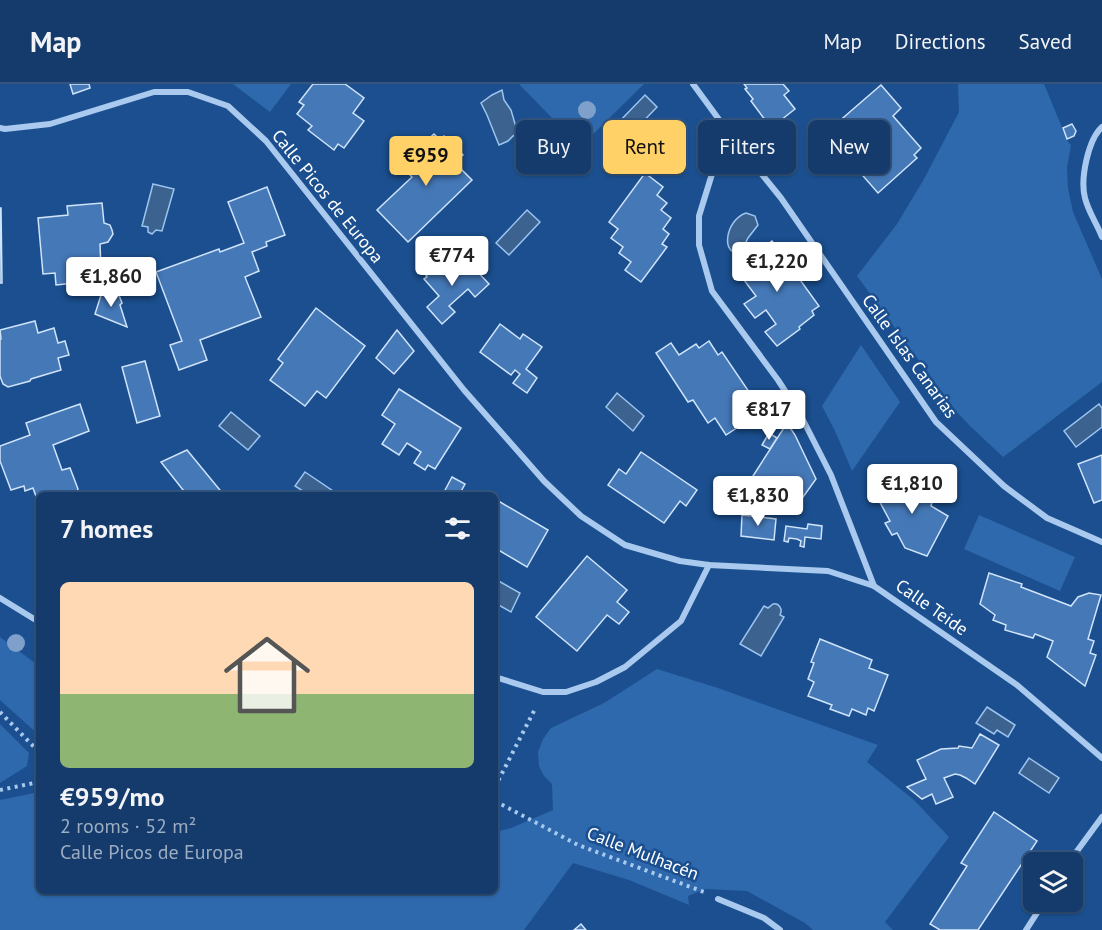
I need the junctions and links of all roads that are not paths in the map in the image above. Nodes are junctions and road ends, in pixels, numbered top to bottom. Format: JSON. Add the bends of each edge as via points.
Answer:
{"nodes":[{"id":1,"x":693,"y":84,"type":"edge"},
{"id":2,"x":719,"y":120,"type":"edge"},
{"id":3,"x":1102,"y":127,"type":"edge"},
{"id":4,"x":0,"y":128,"type":"edge"},
{"id":5,"x":712,"y":174,"type":"edge"},
{"id":6,"x":762,"y":174,"type":"edge"},
{"id":7,"x":1102,"y":237,"type":"edge"},
{"id":8,"x":1102,"y":543,"type":"edge"},
{"id":9,"x":710,"y":565,"type":"junction"},
{"id":10,"x":874,"y":586,"type":"junction"},
{"id":11,"x":0,"y":598,"type":"edge"},
{"id":12,"x":36,"y":620,"type":"edge"},
{"id":13,"x":498,"y":678,"type":"edge"},
{"id":14,"x":1102,"y":758,"type":"edge"},
{"id":15,"x":1102,"y":817,"type":"edge"},
{"id":16,"x":1076,"y":852,"type":"edge"},
{"id":17,"x":718,"y":899,"type":"road end"},
{"id":18,"x":1038,"y":912,"type":"edge"},
{"id":19,"x":780,"y":930,"type":"edge"},
{"id":20,"x":1026,"y":930,"type":"edge"}],
"edges":[{"from":1,"to":2,"type":"street","name":"Calle Islas Canarias"},
{"from":3,"to":7,"type":"street","via":[[1085,163],[1085,197]]},
{"from":4,"to":9,"type":"street","name":"Calle Picos de Europa","via":[[50,124],[154,92],[188,92],[228,106],[266,141],[464,390],[544,481],[581,516],[625,545]]},
{"from":5,"to":10,"type":"street","via":[[699,216],[699,245],[712,291],[800,414],[831,475]]},
{"from":6,"to":8,"type":"street","name":"Calle Islas Canarias","via":[[936,422],[1004,486],[1047,518]]},
{"from":9,"to":10,"type":"street","name":"Calle Teide","via":[[828,571]]},
{"from":9,"to":13,"type":"street","via":[[681,621],[625,667],[566,692],[543,692]]},
{"from":10,"to":14,"type":"street","name":"Calle Teide","via":[[1017,686]]},
{"from":11,"to":12,"type":"street"},
{"from":15,"to":16,"type":"street"},
{"from":17,"to":19,"type":"street","via":[[765,918]]},
{"from":18,"to":20,"type":"street"}]}
